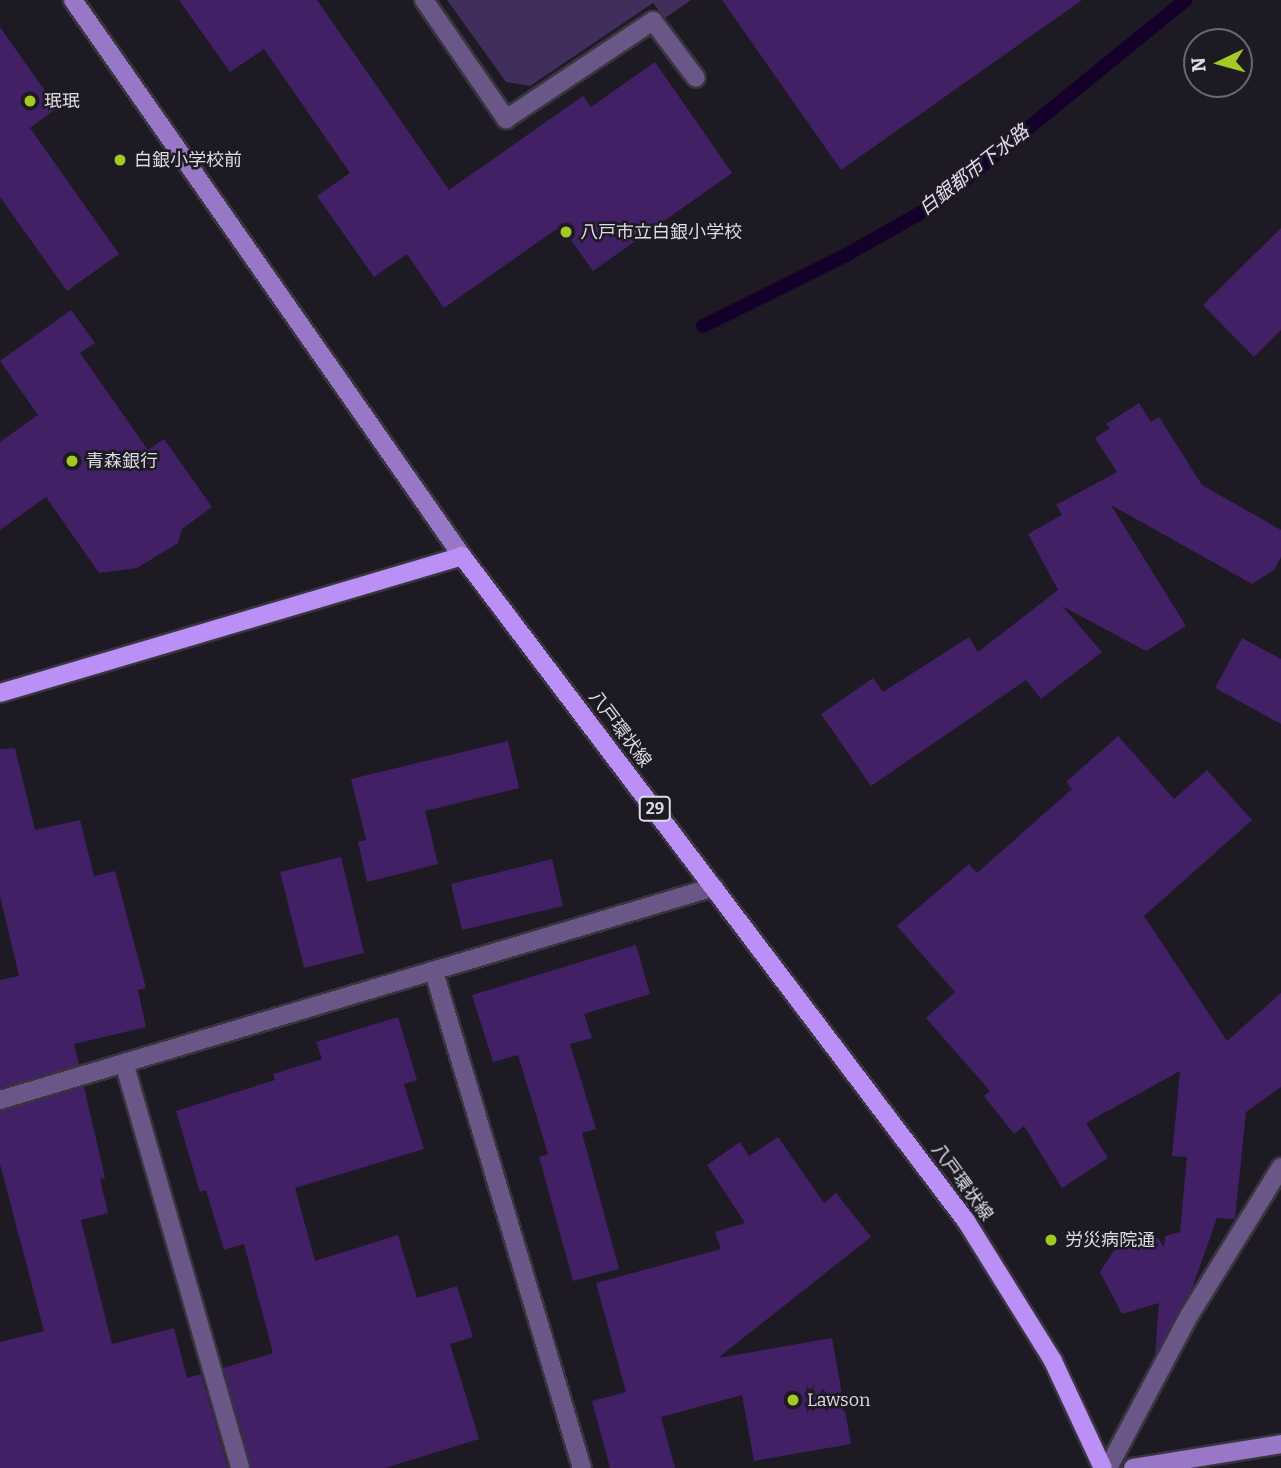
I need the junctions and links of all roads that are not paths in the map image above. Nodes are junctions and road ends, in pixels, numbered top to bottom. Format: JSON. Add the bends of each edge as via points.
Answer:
{"nodes":[{"id":1,"x":74,"y":0,"type":"edge"},
{"id":2,"x":424,"y":0,"type":"edge"},
{"id":3,"x":695,"y":78,"type":"dead end"},
{"id":4,"x":462,"y":556,"type":"junction"},
{"id":5,"x":0,"y":694,"type":"edge"},
{"id":6,"x":714,"y":887,"type":"junction"},
{"id":7,"x":435,"y":972,"type":"junction"},
{"id":8,"x":125,"y":1066,"type":"junction"},
{"id":9,"x":0,"y":1100,"type":"edge"},
{"id":10,"x":1281,"y":1167,"type":"edge"},
{"id":11,"x":1281,"y":1444,"type":"edge"},
{"id":12,"x":240,"y":1468,"type":"edge"},
{"id":13,"x":582,"y":1468,"type":"edge"},
{"id":14,"x":1106,"y":1468,"type":"edge"},
{"id":15,"x":1133,"y":1468,"type":"edge"}],
"edges":[{"from":1,"to":4,"type":"street"},
{"from":2,"to":3,"type":"street","via":[[506,119],[653,21]]},
{"from":4,"to":5,"type":"main road"},
{"from":4,"to":6,"type":"main road","name":"八戸環状線","number":"29"},
{"from":6,"to":7,"type":"street"},
{"from":6,"to":14,"type":"main road","name":"八戸環状線","number":"29","via":[[966,1221],[1053,1361]]},
{"from":7,"to":8,"type":"street"},
{"from":7,"to":13,"type":"street"},
{"from":8,"to":9,"type":"street"},
{"from":8,"to":12,"type":"street"},
{"from":10,"to":14,"type":"street","via":[[1190,1314]]},
{"from":11,"to":15,"type":"street"}]}
